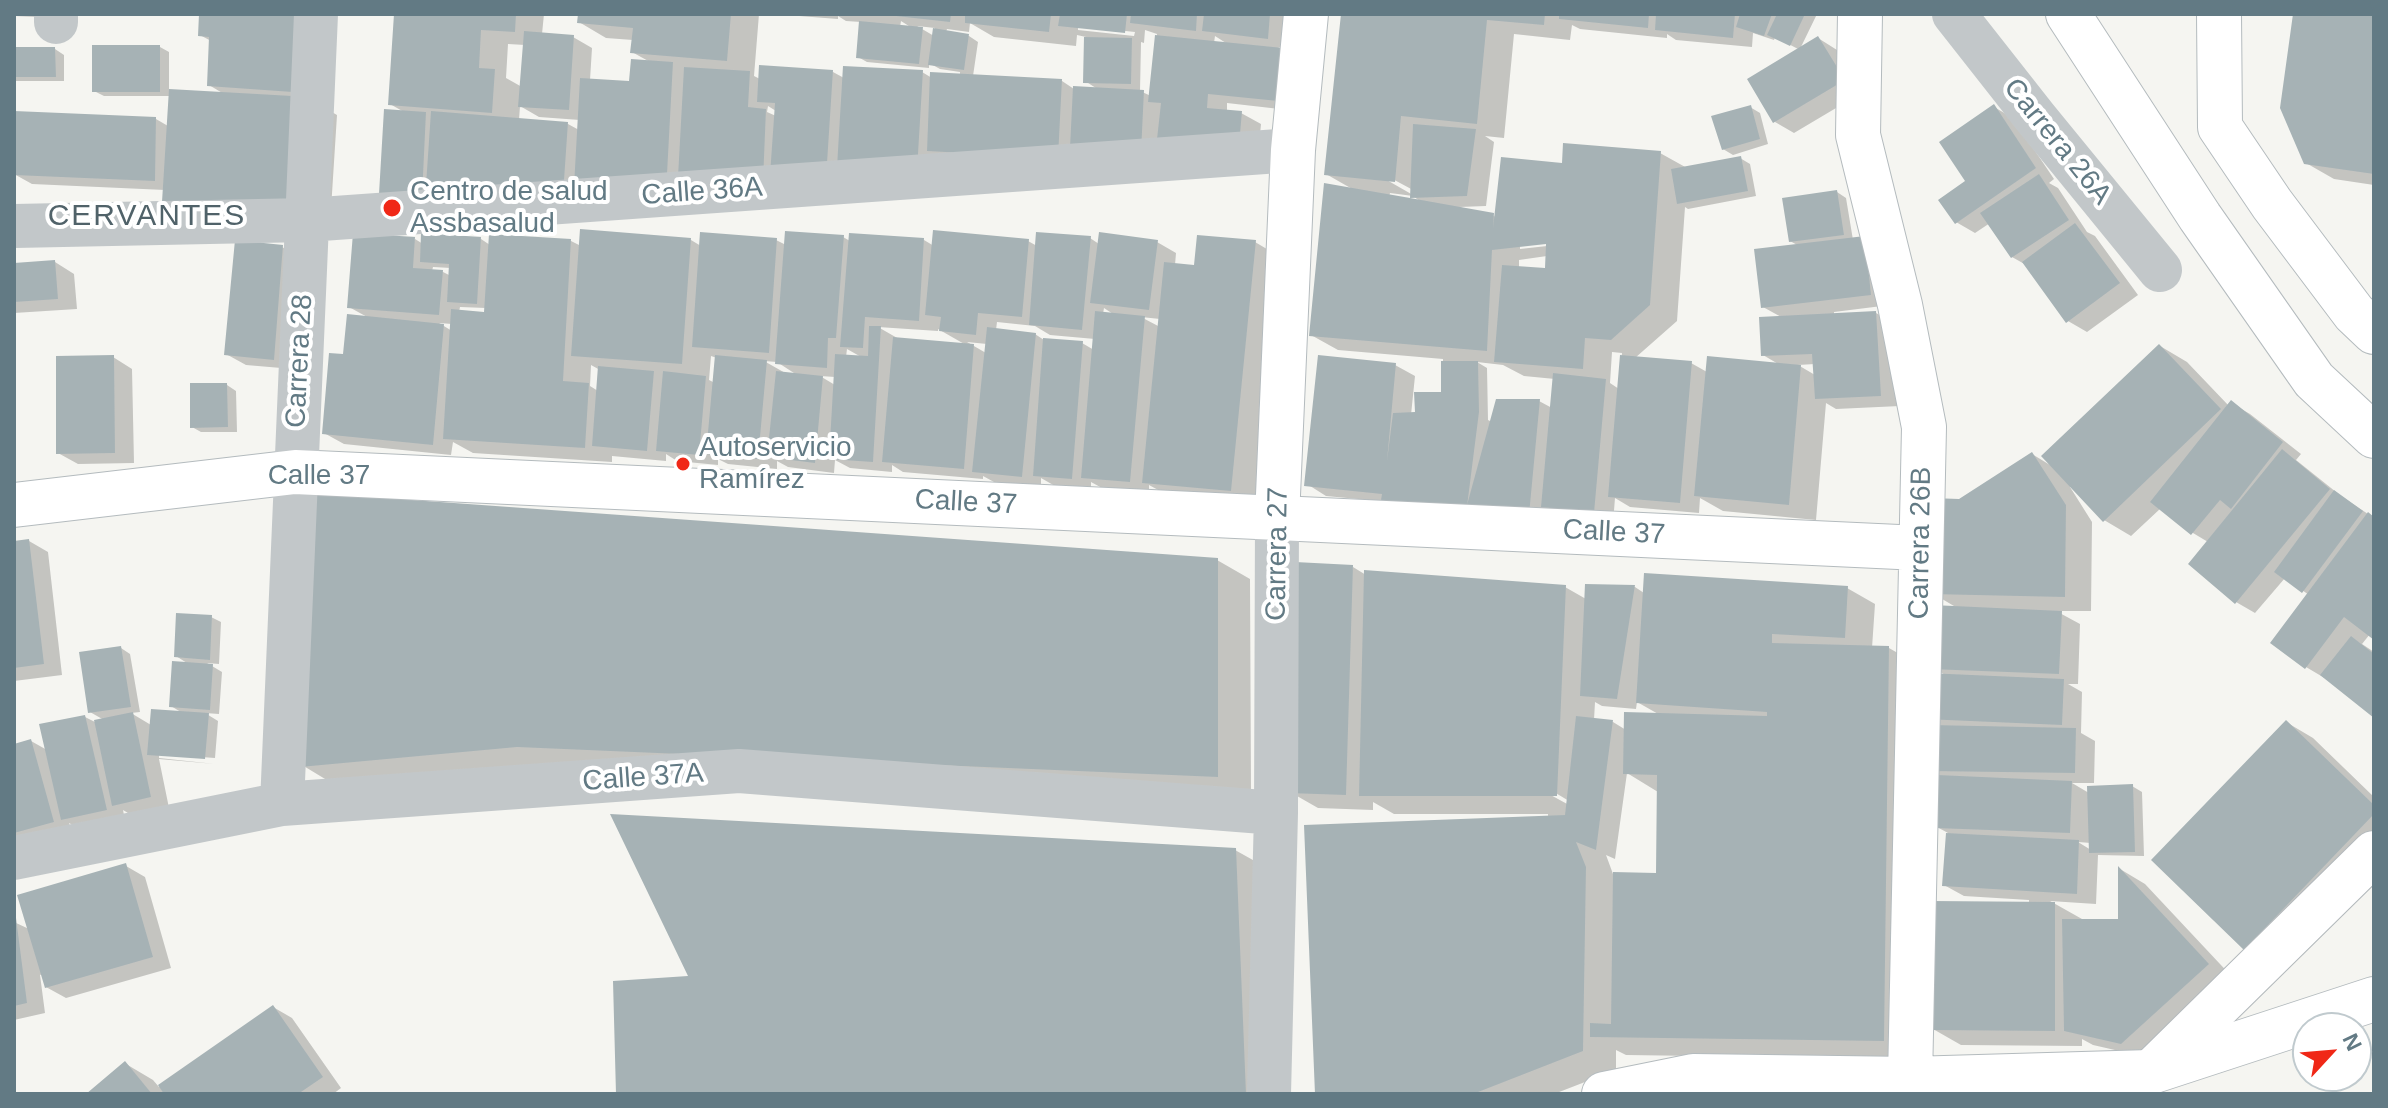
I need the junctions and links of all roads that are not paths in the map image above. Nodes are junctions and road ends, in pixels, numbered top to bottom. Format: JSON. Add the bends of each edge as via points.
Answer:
{"nodes":[{"id":1,"x":316,"y":14,"type":"edge"},
{"id":2,"x":1306,"y":14,"type":"edge"},
{"id":3,"x":1860,"y":14,"type":"edge"},
{"id":4,"x":1954,"y":14,"type":"edge"},
{"id":5,"x":2068,"y":14,"type":"edge"},
{"id":6,"x":2219,"y":14,"type":"edge"},
{"id":7,"x":1293,"y":150,"type":"junction"},
{"id":8,"x":307,"y":220,"type":"junction"},
{"id":9,"x":14,"y":226,"type":"edge"},
{"id":10,"x":2160,"y":270,"type":"dead end"},
{"id":11,"x":2374,"y":332,"type":"edge"},
{"id":12,"x":2374,"y":436,"type":"edge"},
{"id":13,"x":295,"y":472,"type":"junction"},
{"id":14,"x":14,"y":505,"type":"edge"},
{"id":15,"x":1277,"y":518,"type":"junction"},
{"id":16,"x":1920,"y":548,"type":"junction"},
{"id":17,"x":282,"y":804,"type":"junction"},
{"id":18,"x":1276,"y":813,"type":"junction"},
{"id":19,"x":2374,"y":853,"type":"edge"},
{"id":20,"x":14,"y":858,"type":"edge"},
{"id":21,"x":2374,"y":999,"type":"edge"},
{"id":22,"x":2151,"y":1072,"type":"junction"},
{"id":23,"x":1910,"y":1079,"type":"junction"},
{"id":24,"x":1269,"y":1094,"type":"edge"},
{"id":25,"x":1604,"y":1094,"type":"edge"}],
"edges":[{"from":1,"to":8,"type":"street","name":"Carrera 28"},
{"from":2,"to":7,"type":"street","name":"Carrera 27"},
{"from":3,"to":16,"type":"street","name":"Carrera 26B","via":[[1858,135],[1924,427]]},
{"from":4,"to":10,"type":"street","name":"Carrera 26A"},
{"from":5,"to":12,"type":"street","via":[[2314,380]]},
{"from":6,"to":11,"type":"street","via":[[2220,127],[2281,217]]},
{"from":7,"to":8,"type":"street","name":"Calle 36A"},
{"from":7,"to":15,"type":"street","name":"Carrera 27"},
{"from":8,"to":9,"type":"street","name":"Calle 36A"},
{"from":8,"to":13,"type":"street","name":"Carrera 28"},
{"from":13,"to":14,"type":"street","name":"Calle 37"},
{"from":13,"to":15,"type":"street","name":"Calle 37"},
{"from":13,"to":17,"type":"street","name":"Carrera 28"},
{"from":15,"to":16,"type":"street","name":"Calle 37"},
{"from":15,"to":18,"type":"street","name":"Carrera 27"},
{"from":16,"to":23,"type":"street","name":"Carrera 26B"},
{"from":17,"to":18,"type":"street","name":"Calle 37A","via":[[739,771]]},
{"from":17,"to":20,"type":"street","name":"Calle 37A"},
{"from":18,"to":24,"type":"street","name":"Carrera 27"},
{"from":19,"to":22,"type":"street"},
{"from":21,"to":22,"type":"street"},
{"from":22,"to":23,"type":"street"},
{"from":23,"to":25,"type":"street","via":[[1693,1076]]}]}
